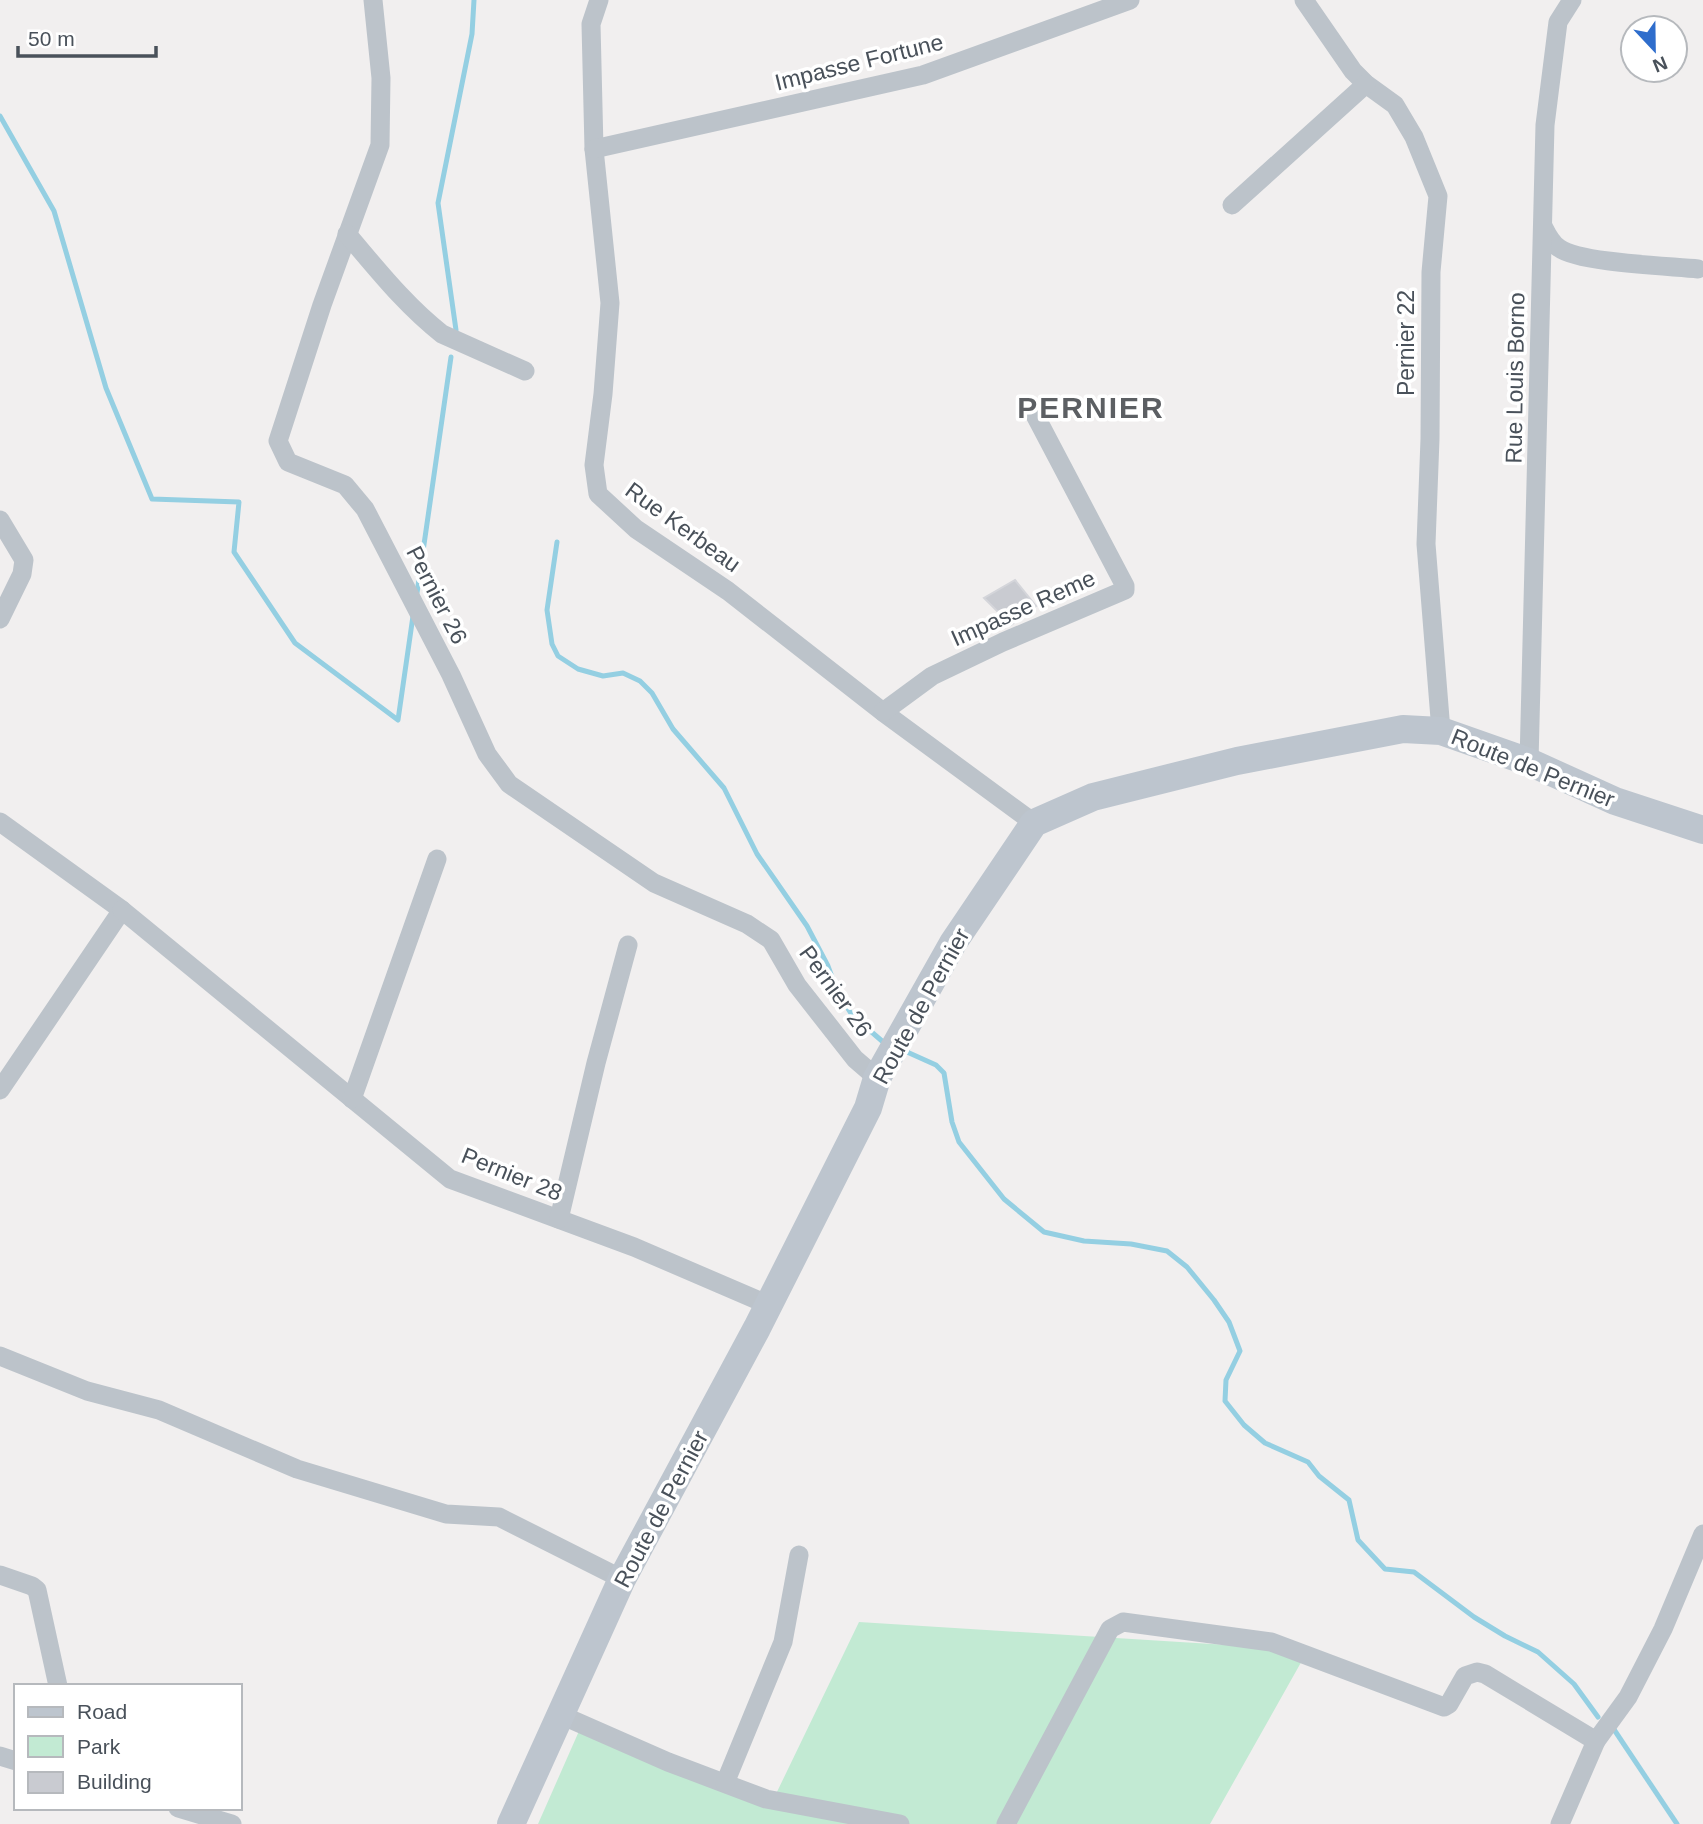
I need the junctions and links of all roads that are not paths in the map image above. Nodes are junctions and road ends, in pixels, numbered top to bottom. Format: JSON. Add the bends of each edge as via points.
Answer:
{"nodes":[{"id":1,"x":373,"y":0,"type":"edge"},
{"id":2,"x":599,"y":0,"type":"edge"},
{"id":3,"x":1130,"y":0,"type":"edge"},
{"id":4,"x":1304,"y":0,"type":"edge"},
{"id":5,"x":1572,"y":0,"type":"edge"},
{"id":6,"x":1366,"y":84,"type":"junction"},
{"id":7,"x":594,"y":149,"type":"junction"},
{"id":8,"x":1231,"y":205,"type":"dead end"},
{"id":9,"x":1543,"y":226,"type":"junction"},
{"id":10,"x":347,"y":234,"type":"junction"},
{"id":11,"x":1698,"y":269,"type":"dead end"},
{"id":12,"x":525,"y":371,"type":"dead end"},
{"id":13,"x":1035,"y":415,"type":"dead end"},
{"id":14,"x":0,"y":520,"type":"edge"},
{"id":15,"x":0,"y":619,"type":"edge"},
{"id":16,"x":883,"y":712,"type":"junction"},
{"id":17,"x":1441,"y":731,"type":"junction"},
{"id":18,"x":1529,"y":762,"type":"junction"},
{"id":19,"x":0,"y":822,"type":"edge"},
{"id":20,"x":1034,"y":824,"type":"junction"},
{"id":21,"x":1703,"y":830,"type":"edge"},
{"id":22,"x":437,"y":859,"type":"dead end"},
{"id":23,"x":122,"y":910,"type":"junction"},
{"id":24,"x":628,"y":945,"type":"dead end"},
{"id":25,"x":877,"y":1078,"type":"junction"},
{"id":26,"x":0,"y":1090,"type":"edge"},
{"id":27,"x":352,"y":1099,"type":"junction"},
{"id":28,"x":559,"y":1219,"type":"junction"},
{"id":29,"x":769,"y":1305,"type":"junction"},
{"id":30,"x":0,"y":1356,"type":"edge"},
{"id":31,"x":1703,"y":1534,"type":"edge"},
{"id":32,"x":799,"y":1555,"type":"dead end"},
{"id":33,"x":0,"y":1575,"type":"edge"},
{"id":34,"x":622,"y":1579,"type":"junction"},
{"id":35,"x":58,"y":1684,"type":"edge"},
{"id":36,"x":561,"y":1715,"type":"junction"},
{"id":37,"x":1596,"y":1741,"type":"junction"},
{"id":38,"x":725,"y":1783,"type":"junction"},
{"id":39,"x":185,"y":1810,"type":"edge"},
{"id":40,"x":232,"y":1824,"type":"edge"},
{"id":41,"x":511,"y":1824,"type":"edge"},
{"id":42,"x":900,"y":1824,"type":"edge"},
{"id":43,"x":1006,"y":1824,"type":"edge"},
{"id":44,"x":1560,"y":1824,"type":"edge"}],
"edges":[{"from":1,"to":10,"type":"street","name":"Pernier 26","via":[[381,78],[380,145]]},
{"from":2,"to":7,"type":"street","name":"Rue Kerbeau","via":[[591,24]]},
{"from":3,"to":7,"type":"street","name":"Impasse Fortune","via":[[923,75]]},
{"from":4,"to":6,"type":"street","name":"Pernier 22"},
{"from":5,"to":9,"type":"street","name":"Rue Louis Borno","via":[[1558,22],[1545,125]]},
{"from":6,"to":8,"type":"street"},
{"from":6,"to":17,"type":"street","name":"Pernier 22","via":[[1395,104],[1438,196],[1431,272],[1426,544]]},
{"from":7,"to":16,"type":"street","name":"Rue Kerbeau","via":[[610,303],[594,465],[598,495],[636,529],[728,591]]},
{"from":9,"to":11,"type":"street","via":[[1558,248],[1582,258]]},
{"from":9,"to":18,"type":"street","name":"Rue Louis Borno"},
{"from":10,"to":12,"type":"street","via":[[396,293],[431,326]]},
{"from":10,"to":25,"type":"street","name":"Pernier 26","via":[[278,441],[288,462],[345,485],[365,509],[487,754],[509,784],[654,883],[771,940],[797,985],[855,1059]]},
{"from":13,"to":16,"type":"street","name":"Impasse Reme","via":[[1125,590],[932,676]]},
{"from":14,"to":15,"type":"street","via":[[24,560]]},
{"from":16,"to":20,"type":"street","name":"Rue Kerbeau"},
{"from":17,"to":18,"type":"street","name":"Route de Pernier"},
{"from":17,"to":20,"type":"street","name":"Route de Pernier","via":[[1403,729],[1237,761],[1093,797]]},
{"from":18,"to":21,"type":"street","name":"Route de Pernier","via":[[1615,801]]},
{"from":19,"to":23,"type":"street","name":"Pernier 28"},
{"from":20,"to":25,"type":"street","name":"Route de Pernier","via":[[953,943]]},
{"from":22,"to":27,"type":"street"},
{"from":23,"to":26,"type":"street"},
{"from":23,"to":27,"type":"street","name":"Pernier 28"},
{"from":24,"to":28,"type":"street"},
{"from":25,"to":29,"type":"street","name":"Route de Pernier","via":[[868,1108]]},
{"from":27,"to":28,"type":"street","name":"Pernier 28","via":[[450,1179]]},
{"from":28,"to":29,"type":"street","name":"Pernier 28"},
{"from":29,"to":34,"type":"street","name":"Route de Pernier"},
{"from":30,"to":34,"type":"street","via":[[87,1391],[159,1410],[297,1469],[446,1514],[499,1517]]},
{"from":31,"to":37,"type":"street","via":[[1646,1663]]},
{"from":32,"to":38,"type":"street","via":[[783,1642]]},
{"from":33,"to":35,"type":"street","via":[[37,1590]]},
{"from":34,"to":36,"type":"street","name":"Route de Pernier"},
{"from":36,"to":38,"type":"street"},
{"from":36,"to":41,"type":"street","name":"Route de Pernier"},
{"from":37,"to":43,"type":"street","via":[[1485,1674],[1465,1676],[1444,1707],[1271,1642],[1123,1622],[1110,1629]]},
{"from":37,"to":44,"type":"street"},
{"from":38,"to":42,"type":"street","via":[[766,1799]]},
{"from":39,"to":40,"type":"street"}]}
